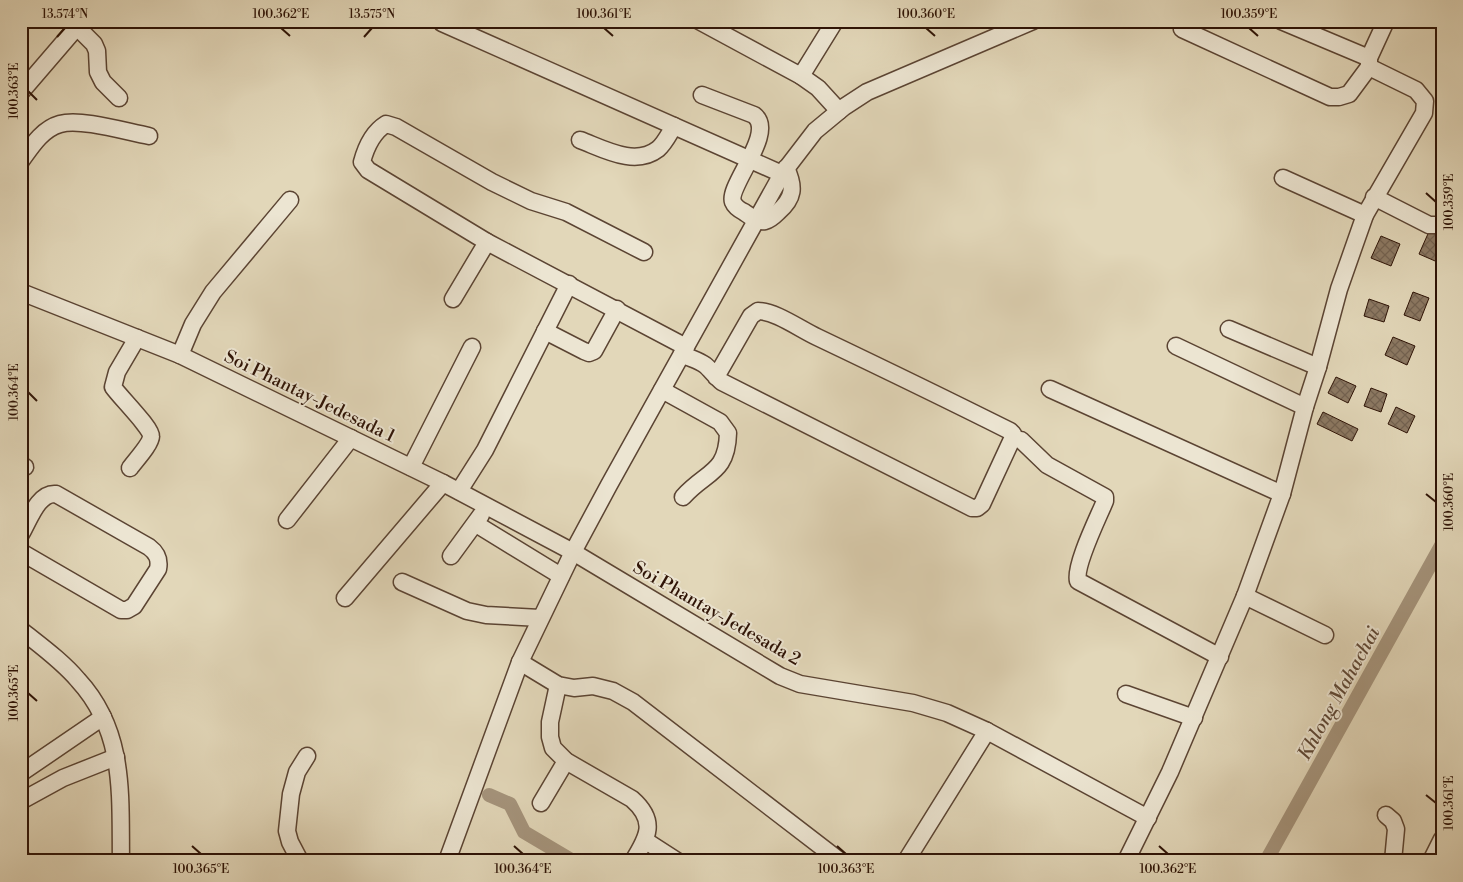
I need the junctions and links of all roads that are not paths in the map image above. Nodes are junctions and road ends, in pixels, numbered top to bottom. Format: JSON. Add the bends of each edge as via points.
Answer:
{"nodes":[{"id":1,"x":699,"y":21,"type":"edge"},
{"id":2,"x":835,"y":21,"type":"edge"},
{"id":3,"x":1033,"y":21,"type":"edge"},
{"id":4,"x":1281,"y":21,"type":"edge"},
{"id":5,"x":1386,"y":21,"type":"edge"},
{"id":6,"x":442,"y":23,"type":"dead end"},
{"id":7,"x":79,"y":24,"type":"edge"},
{"id":8,"x":1182,"y":29,"type":"dead end"},
{"id":9,"x":1369,"y":63,"type":"junction"},
{"id":10,"x":802,"y":76,"type":"junction"},
{"id":11,"x":24,"y":84,"type":"edge"},
{"id":12,"x":702,"y":95,"type":"dead end"},
{"id":13,"x":119,"y":98,"type":"dead end"},
{"id":14,"x":838,"y":112,"type":"junction"},
{"id":15,"x":674,"y":126,"type":"junction"},
{"id":16,"x":149,"y":136,"type":"dead end"},
{"id":17,"x":580,"y":140,"type":"dead end"},
{"id":18,"x":750,"y":160,"type":"junction"},
{"id":19,"x":21,"y":161,"type":"edge"},
{"id":20,"x":784,"y":171,"type":"junction"},
{"id":21,"x":1283,"y":178,"type":"dead end"},
{"id":22,"x":1374,"y":197,"type":"junction"},
{"id":23,"x":290,"y":200,"type":"dead end"},
{"id":24,"x":1365,"y":215,"type":"junction"},
{"id":25,"x":756,"y":220,"type":"junction"},
{"id":26,"x":1442,"y":224,"type":"edge"},
{"id":27,"x":487,"y":242,"type":"junction"},
{"id":28,"x":644,"y":252,"type":"dead end"},
{"id":29,"x":569,"y":284,"type":"junction"},
{"id":30,"x":21,"y":292,"type":"edge"},
{"id":31,"x":453,"y":299,"type":"dead end"},
{"id":32,"x":617,"y":309,"type":"junction"},
{"id":33,"x":1229,"y":329,"type":"dead end"},
{"id":34,"x":545,"y":331,"type":"junction"},
{"id":35,"x":137,"y":338,"type":"junction"},
{"id":36,"x":1176,"y":346,"type":"dead end"},
{"id":37,"x":472,"y":347,"type":"dead end"},
{"id":38,"x":684,"y":350,"type":"junction"},
{"id":39,"x":180,"y":355,"type":"junction"},
{"id":40,"x":1318,"y":367,"type":"junction"},
{"id":41,"x":716,"y":377,"type":"junction"},
{"id":42,"x":1050,"y":389,"type":"dead end"},
{"id":43,"x":662,"y":390,"type":"junction"},
{"id":44,"x":1305,"y":407,"type":"junction"},
{"id":45,"x":351,"y":438,"type":"junction"},
{"id":46,"x":1021,"y":440,"type":"dead end"},
{"id":47,"x":412,"y":467,"type":"junction"},
{"id":48,"x":130,"y":468,"type":"dead end"},
{"id":49,"x":443,"y":483,"type":"junction"},
{"id":50,"x":459,"y":491,"type":"junction"},
{"id":51,"x":1282,"y":494,"type":"junction"},
{"id":52,"x":683,"y":497,"type":"dead end"},
{"id":53,"x":486,"y":505,"type":"junction"},
{"id":54,"x":287,"y":520,"type":"dead end"},
{"id":55,"x":476,"y":524,"type":"junction"},
{"id":56,"x":21,"y":534,"type":"edge"},
{"id":57,"x":21,"y":552,"type":"edge"},
{"id":58,"x":573,"y":552,"type":"junction"},
{"id":59,"x":451,"y":556,"type":"dead end"},
{"id":60,"x":561,"y":576,"type":"junction"},
{"id":61,"x":402,"y":582,"type":"dead end"},
{"id":62,"x":1244,"y":596,"type":"junction"},
{"id":63,"x":345,"y":598,"type":"dead end"},
{"id":64,"x":540,"y":618,"type":"junction"},
{"id":65,"x":21,"y":630,"type":"edge"},
{"id":66,"x":1325,"y":634,"type":"dead end"},
{"id":67,"x":1220,"y":657,"type":"junction"},
{"id":68,"x":520,"y":662,"type":"junction"},
{"id":69,"x":558,"y":685,"type":"junction"},
{"id":70,"x":1126,"y":694,"type":"dead end"},
{"id":71,"x":103,"y":717,"type":"junction"},
{"id":72,"x":1194,"y":718,"type":"junction"},
{"id":73,"x":987,"y":730,"type":"junction"},
{"id":74,"x":307,"y":756,"type":"dead end"},
{"id":75,"x":116,"y":757,"type":"junction"},
{"id":76,"x":566,"y":761,"type":"junction"},
{"id":77,"x":21,"y":773,"type":"edge"},
{"id":78,"x":21,"y":801,"type":"edge"},
{"id":79,"x":541,"y":803,"type":"dead end"},
{"id":80,"x":1386,"y":815,"type":"dead end"},
{"id":81,"x":1148,"y":818,"type":"junction"},
{"id":82,"x":1442,"y":839,"type":"edge"},
{"id":83,"x":646,"y":841,"type":"junction"},
{"id":84,"x":21,"y":857,"type":"edge"},
{"id":85,"x":23,"y":861,"type":"edge"},
{"id":86,"x":121,"y":861,"type":"edge"},
{"id":87,"x":300,"y":861,"type":"edge"},
{"id":88,"x":447,"y":861,"type":"edge"},
{"id":89,"x":633,"y":861,"type":"edge"},
{"id":90,"x":677,"y":861,"type":"edge"},
{"id":91,"x":840,"y":861,"type":"edge"},
{"id":92,"x":906,"y":861,"type":"edge"},
{"id":93,"x":1126,"y":861,"type":"edge"},
{"id":94,"x":1393,"y":861,"type":"edge"},
{"id":95,"x":1431,"y":861,"type":"edge"}],
"edges":[{"from":1,"to":10,"type":"street"},
{"from":2,"to":10,"type":"street"},
{"from":3,"to":14,"type":"street","via":[[867,92]]},
{"from":4,"to":9,"type":"street"},
{"from":5,"to":9,"type":"street"},
{"from":6,"to":15,"type":"street"},
{"from":7,"to":11,"type":"street"},
{"from":7,"to":13,"type":"street","via":[[94,44],[98,72],[103,82]]},
{"from":8,"to":9,"type":"street","via":[[1330,97],[1349,94]]},
{"from":9,"to":22,"type":"street","via":[[1416,90],[1426,101],[1424,113]]},
{"from":10,"to":14,"type":"street","via":[[818,88]]},
{"from":12,"to":18,"type":"street","via":[[759,119],[760,133]]},
{"from":14,"to":20,"type":"street","via":[[815,131]]},
{"from":15,"to":17,"type":"street","via":[[659,148],[634,158]]},
{"from":15,"to":18,"type":"street"},
{"from":16,"to":19,"type":"street","via":[[86,124],[59,124],[38,139]]},
{"from":18,"to":20,"type":"street"},
{"from":18,"to":25,"type":"street","via":[[732,196],[738,208]]},
{"from":20,"to":25,"type":"street"},
{"from":21,"to":24,"type":"street"},
{"from":22,"to":24,"type":"street"},
{"from":22,"to":26,"type":"street","via":[[1429,224]]},
{"from":23,"to":39,"type":"street","via":[[213,292],[193,324]]},
{"from":24,"to":40,"type":"street","via":[[1339,289]]},
{"from":25,"to":38,"type":"street"},
{"from":27,"to":28,"type":"street","via":[[368,170],[362,162],[378,129],[386,124],[396,127],[531,201],[566,212]]},
{"from":27,"to":29,"type":"street"},
{"from":27,"to":31,"type":"street"},
{"from":29,"to":32,"type":"street"},
{"from":29,"to":34,"type":"street"},
{"from":30,"to":35,"type":"street","name":"Soi Phantay-Jedesada 1"},
{"from":32,"to":34,"type":"street","via":[[597,348],[589,353]]},
{"from":32,"to":38,"type":"street"},
{"from":33,"to":40,"type":"street"},
{"from":34,"to":50,"type":"street","via":[[485,450]]},
{"from":35,"to":39,"type":"street","name":"Soi Phantay-Jedesada 1"},
{"from":35,"to":48,"type":"street","via":[[117,372],[113,387],[150,429],[152,436]]},
{"from":36,"to":44,"type":"street"},
{"from":37,"to":47,"type":"street"},
{"from":38,"to":41,"type":"street"},
{"from":38,"to":43,"type":"street"},
{"from":39,"to":45,"type":"street","name":"Soi Phantay-Jedesada 1"},
{"from":40,"to":44,"type":"street"},
{"from":41,"to":41,"type":"street","via":[[972,508],[982,504],[1013,437],[1010,431],[766,311],[758,311],[751,316]]},
{"from":42,"to":51,"type":"street"},
{"from":43,"to":52,"type":"street","via":[[720,422],[728,433],[720,465]]},
{"from":43,"to":58,"type":"street"},
{"from":44,"to":51,"type":"street"},
{"from":45,"to":47,"type":"street","name":"Soi Phantay-Jedesada 1"},
{"from":45,"to":54,"type":"street"},
{"from":46,"to":67,"type":"street","via":[[1047,465],[1105,497],[1081,559],[1076,575],[1078,581]]},
{"from":47,"to":49,"type":"street","name":"Soi Phantay-Jedesada 1"},
{"from":49,"to":50,"type":"street","name":"Soi Phantay-Jedesada 1"},
{"from":49,"to":63,"type":"street"},
{"from":50,"to":53,"type":"street","name":"Soi Phantay-Jedesada 1"},
{"from":51,"to":62,"type":"street"},
{"from":53,"to":55,"type":"street"},
{"from":53,"to":58,"type":"street","name":"Soi Phantay-Jedesada 1"},
{"from":55,"to":59,"type":"street"},
{"from":55,"to":60,"type":"street"},
{"from":56,"to":57,"type":"street","via":[[38,504],[56,494],[149,547],[159,563],[134,606],[121,610]]},
{"from":58,"to":60,"type":"street"},
{"from":58,"to":73,"type":"street","name":"Soi Phantay-Jedesada 2","via":[[780,676],[800,684],[930,708]]},
{"from":60,"to":64,"type":"street"},
{"from":61,"to":64,"type":"street","via":[[467,611]]},
{"from":62,"to":66,"type":"street"},
{"from":62,"to":67,"type":"street"},
{"from":64,"to":68,"type":"street"},
{"from":65,"to":71,"type":"street","via":[[68,669]]},
{"from":67,"to":72,"type":"street"},
{"from":68,"to":69,"type":"street"},
{"from":68,"to":88,"type":"street"},
{"from":69,"to":76,"type":"street","via":[[550,737],[553,748]]},
{"from":69,"to":91,"type":"street","via":[[574,688],[593,686],[613,691],[633,702]]},
{"from":70,"to":72,"type":"street"},
{"from":71,"to":75,"type":"street"},
{"from":71,"to":77,"type":"street"},
{"from":72,"to":81,"type":"street"},
{"from":73,"to":81,"type":"street","name":"Soi Phantay-Jedesada 2"},
{"from":73,"to":92,"type":"street"},
{"from":74,"to":87,"type":"street","via":[[297,772],[287,831]]},
{"from":75,"to":78,"type":"street","via":[[63,778]]},
{"from":75,"to":86,"type":"street","via":[[120,779]]},
{"from":76,"to":79,"type":"street"},
{"from":76,"to":83,"type":"street","via":[[632,799],[641,808],[648,825]]},
{"from":80,"to":94,"type":"street","via":[[1396,829]]},
{"from":81,"to":93,"type":"street"},
{"from":82,"to":95,"type":"street"},
{"from":83,"to":89,"type":"street"},
{"from":83,"to":90,"type":"street"},
{"from":84,"to":85,"type":"street"}]}
